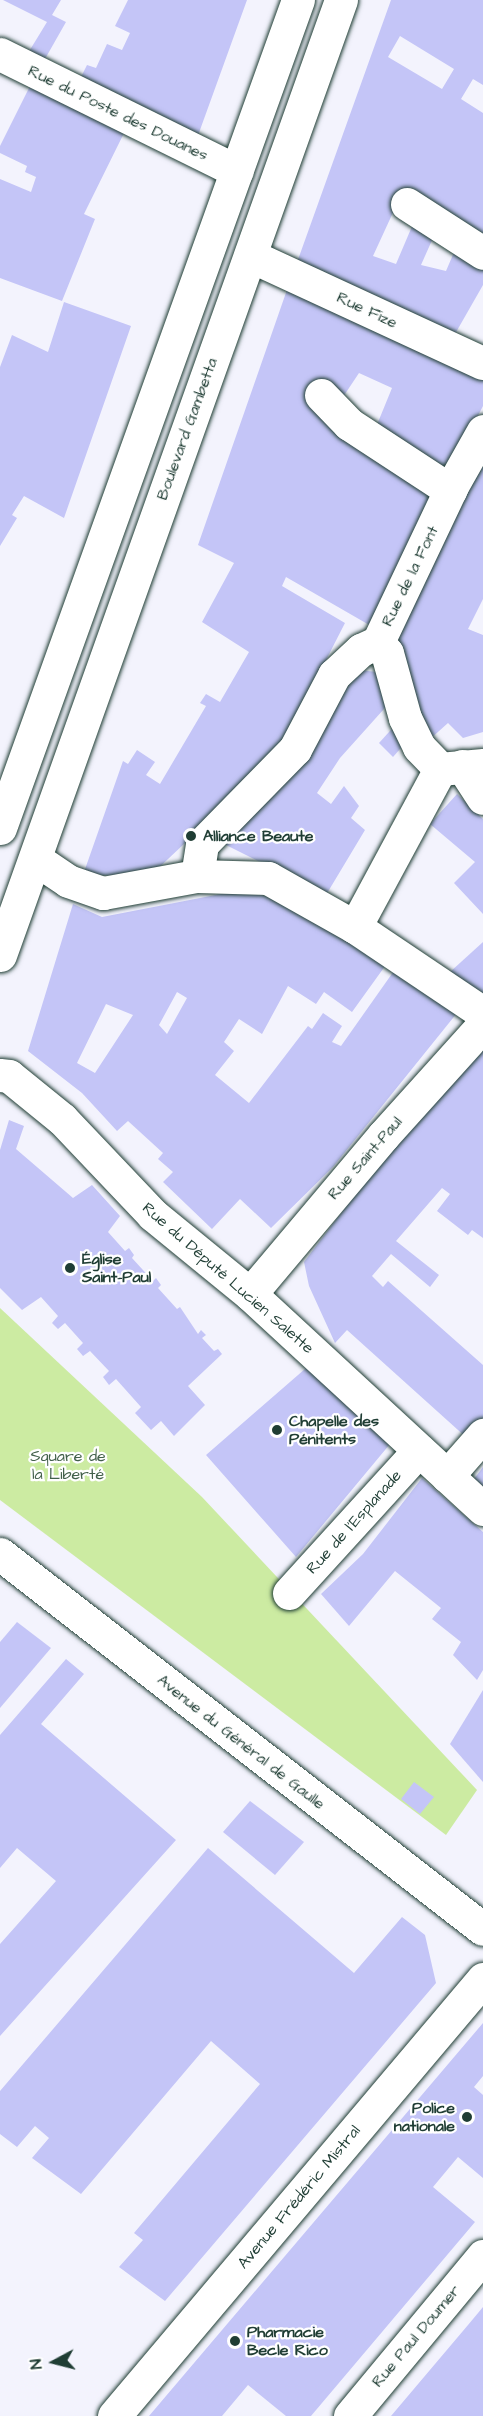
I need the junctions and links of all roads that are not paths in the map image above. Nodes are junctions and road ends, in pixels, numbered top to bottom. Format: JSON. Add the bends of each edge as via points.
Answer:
{"nodes":[{"id":1,"x":298,"y":0,"type":"edge"},
{"id":2,"x":341,"y":0,"type":"edge"},
{"id":3,"x":0,"y":54,"type":"edge"},
{"id":4,"x":237,"y":171,"type":"junction"},
{"id":5,"x":407,"y":204,"type":"dead end"},
{"id":6,"x":483,"y":253,"type":"edge"},
{"id":7,"x":250,"y":256,"type":"junction"},
{"id":8,"x":483,"y":363,"type":"edge"},
{"id":9,"x":321,"y":395,"type":"dead end"},
{"id":10,"x":483,"y":431,"type":"edge"},
{"id":11,"x":450,"y":490,"type":"junction"},
{"id":12,"x":378,"y":642,"type":"junction"},
{"id":13,"x":462,"y":767,"type":"edge"},
{"id":14,"x":483,"y":798,"type":"edge"},
{"id":15,"x":0,"y":829,"type":"edge"},
{"id":16,"x":37,"y":860,"type":"junction"},
{"id":17,"x":197,"y":876,"type":"junction"},
{"id":18,"x":355,"y":927,"type":"junction"},
{"id":19,"x":0,"y":955,"type":"edge"},
{"id":20,"x":483,"y":1013,"type":"edge"},
{"id":21,"x":483,"y":1025,"type":"edge"},
{"id":22,"x":0,"y":1075,"type":"edge"},
{"id":23,"x":250,"y":1294,"type":"junction"},
{"id":24,"x":483,"y":1435,"type":"edge"},
{"id":25,"x":418,"y":1450,"type":"junction"},
{"id":26,"x":447,"y":1476,"type":"junction"},
{"id":27,"x":483,"y":1509,"type":"edge"},
{"id":28,"x":0,"y":1554,"type":"edge"},
{"id":29,"x":289,"y":1593,"type":"dead end"},
{"id":30,"x":483,"y":1929,"type":"edge"},
{"id":31,"x":483,"y":1979,"type":"edge"},
{"id":32,"x":483,"y":2256,"type":"edge"},
{"id":33,"x":114,"y":2416,"type":"edge"},
{"id":34,"x":350,"y":2416,"type":"edge"}],
"edges":[{"from":1,"to":4,"type":"street"},
{"from":2,"to":7,"type":"street","name":"Boulevard Gambetta"},
{"from":3,"to":4,"type":"street","name":"Rue du Poste des Douanes"},
{"from":4,"to":15,"type":"street"},
{"from":5,"to":6,"type":"street"},
{"from":7,"to":8,"type":"street","name":"Rue Fize"},
{"from":7,"to":16,"type":"street","name":"Boulevard Gambetta","via":[[132,576]]},
{"from":9,"to":11,"type":"street","via":[[349,424]]},
{"from":10,"to":11,"type":"street","name":"Rue de la Font"},
{"from":11,"to":12,"type":"street","name":"Rue de la Font"},
{"from":12,"to":13,"type":"street","via":[[387,653],[405,718],[418,747]]},
{"from":12,"to":17,"type":"street","name":"Rue de la Font","via":[[361,650],[334,675],[295,750],[202,844]]},
{"from":13,"to":14,"type":"street"},
{"from":13,"to":18,"type":"street"},
{"from":15,"to":16,"type":"street"},
{"from":16,"to":17,"type":"street","via":[[68,881],[103,893]]},
{"from":16,"to":19,"type":"street","name":"Boulevard Gambetta"},
{"from":17,"to":18,"type":"street","via":[[268,878]]},
{"from":18,"to":20,"type":"street"},
{"from":21,"to":23,"type":"street","name":"Rue Saint-Paul"},
{"from":22,"to":23,"type":"street","name":"Rue du Député Lucien Salette","via":[[9,1077],[62,1119],[153,1215]]},
{"from":23,"to":25,"type":"street","name":"Rue du Député Lucien Salette"},
{"from":24,"to":26,"type":"street"},
{"from":25,"to":26,"type":"street","name":"Rue du Député Lucien Salette"},
{"from":25,"to":29,"type":"street","name":"Rue de l'Esplanade"},
{"from":26,"to":27,"type":"street","name":"Rue du Député Lucien Salette"},
{"from":28,"to":30,"type":"street","name":"Avenue du Général de Gaulle"},
{"from":31,"to":33,"type":"street","name":"Avenue Frédéric Mistral"},
{"from":32,"to":34,"type":"street","name":"Rue Paul Doumer"}]}
